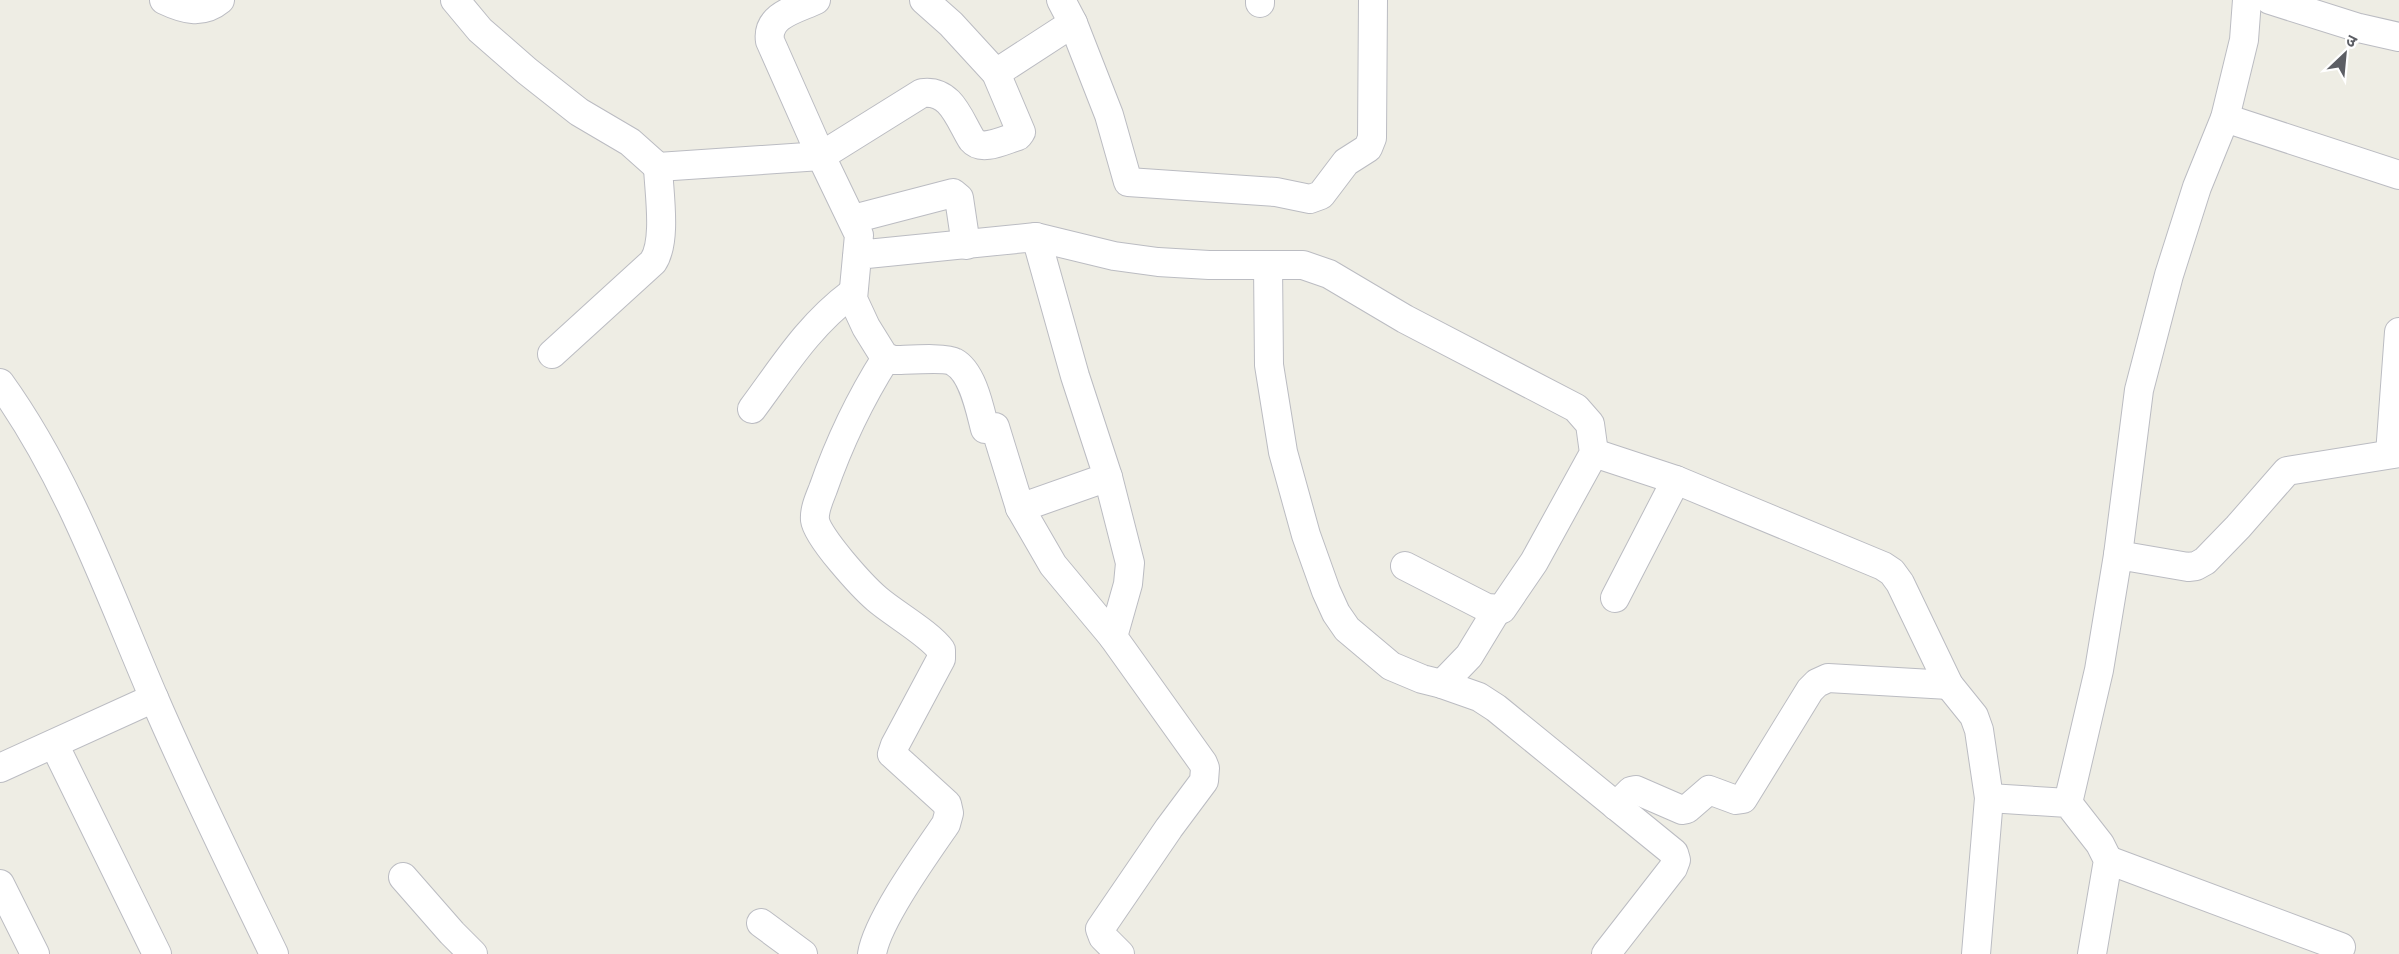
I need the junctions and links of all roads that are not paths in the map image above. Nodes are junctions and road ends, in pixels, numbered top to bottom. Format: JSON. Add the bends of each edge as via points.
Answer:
{"nodes":[{"id":1,"x":164,"y":0,"type":"edge"},
{"id":2,"x":220,"y":0,"type":"edge"},
{"id":3,"x":455,"y":0,"type":"edge"},
{"id":4,"x":816,"y":0,"type":"edge"},
{"id":5,"x":924,"y":0,"type":"edge"},
{"id":6,"x":1373,"y":0,"type":"edge"},
{"id":7,"x":2247,"y":0,"type":"edge"},
{"id":8,"x":2270,"y":0,"type":"edge"},
{"id":9,"x":1067,"y":11,"type":"edge"},
{"id":10,"x":2399,"y":37,"type":"edge"},
{"id":11,"x":996,"y":72,"type":"junction"},
{"id":12,"x":2225,"y":118,"type":"junction"},
{"id":13,"x":821,"y":156,"type":"junction"},
{"id":14,"x":658,"y":167,"type":"junction"},
{"id":15,"x":2399,"y":175,"type":"edge"},
{"id":16,"x":853,"y":219,"type":"junction"},
{"id":17,"x":1036,"y":237,"type":"junction"},
{"id":18,"x":966,"y":245,"type":"junction"},
{"id":19,"x":857,"y":255,"type":"junction"},
{"id":20,"x":1268,"y":265,"type":"junction"},
{"id":21,"x":852,"y":293,"type":"junction"},
{"id":22,"x":2399,"y":332,"type":"edge"},
{"id":23,"x":552,"y":354,"type":"dead end"},
{"id":24,"x":886,"y":358,"type":"junction"},
{"id":25,"x":0,"y":383,"type":"edge"},
{"id":26,"x":752,"y":409,"type":"dead end"},
{"id":27,"x":1594,"y":453,"type":"junction"},
{"id":28,"x":2395,"y":454,"type":"edge"},
{"id":29,"x":1108,"y":477,"type":"junction"},
{"id":30,"x":1676,"y":480,"type":"junction"},
{"id":31,"x":1020,"y":508,"type":"junction"},
{"id":32,"x":2118,"y":555,"type":"junction"},
{"id":33,"x":1405,"y":566,"type":"dead end"},
{"id":34,"x":1615,"y":598,"type":"dead end"},
{"id":35,"x":1497,"y":610,"type":"junction"},
{"id":36,"x":1113,"y":637,"type":"junction"},
{"id":37,"x":1442,"y":684,"type":"junction"},
{"id":38,"x":1949,"y":685,"type":"junction"},
{"id":39,"x":154,"y":698,"type":"junction"},
{"id":40,"x":54,"y":744,"type":"junction"},
{"id":41,"x":0,"y":768,"type":"edge"},
{"id":42,"x":1989,"y":798,"type":"junction"},
{"id":43,"x":2068,"y":803,"type":"junction"},
{"id":44,"x":1616,"y":806,"type":"junction"},
{"id":45,"x":2108,"y":860,"type":"junction"},
{"id":46,"x":404,"y":877,"type":"dead end"},
{"id":47,"x":0,"y":884,"type":"edge"},
{"id":48,"x":761,"y":923,"type":"dead end"},
{"id":49,"x":2348,"y":952,"type":"edge"},
{"id":50,"x":35,"y":954,"type":"edge"},
{"id":51,"x":158,"y":954,"type":"edge"},
{"id":52,"x":274,"y":954,"type":"edge"},
{"id":53,"x":473,"y":954,"type":"edge"},
{"id":54,"x":802,"y":954,"type":"edge"},
{"id":55,"x":872,"y":954,"type":"edge"},
{"id":56,"x":1120,"y":954,"type":"edge"},
{"id":57,"x":1606,"y":954,"type":"edge"},
{"id":58,"x":1976,"y":954,"type":"edge"},
{"id":59,"x":2092,"y":954,"type":"edge"}],
"edges":[{"from":1,"to":2,"type":"street","via":[[191,10]]},
{"from":3,"to":14,"type":"street","via":[[480,30],[527,72],[579,112],[630,142]]},
{"from":4,"to":13,"type":"street","via":[[779,18],[769,33]]},
{"from":5,"to":11,"type":"street"},
{"from":6,"to":9,"type":"street","via":[[1371,142],[1346,162],[1321,195],[1311,199],[1276,192],[1128,182],[1109,115]]},
{"from":7,"to":12,"type":"street","via":[[2244,40]]},
{"from":8,"to":10,"type":"street"},
{"from":9,"to":11,"type":"street"},
{"from":11,"to":13,"type":"street","via":[[1021,129],[1018,136],[976,145],[950,101],[930,92],[922,93]]},
{"from":12,"to":15,"type":"street"},
{"from":12,"to":32,"type":"street","via":[[2197,187],[2169,275],[2139,390]]},
{"from":13,"to":14,"type":"street"},
{"from":13,"to":16,"type":"street"},
{"from":14,"to":23,"type":"street","via":[[662,238],[658,254]]},
{"from":16,"to":18,"type":"street","via":[[953,194],[959,198]]},
{"from":16,"to":19,"type":"street","via":[[859,235]]},
{"from":17,"to":18,"type":"street"},
{"from":17,"to":20,"type":"street","via":[[1114,256],[1209,266]]},
{"from":17,"to":29,"type":"street"},
{"from":18,"to":19,"type":"street"},
{"from":19,"to":21,"type":"street"},
{"from":20,"to":27,"type":"street","via":[[1303,265],[1329,274],[1405,319],[1576,408],[1590,424]]},
{"from":20,"to":37,"type":"street","via":[[1269,365],[1283,452],[1326,591],[1347,629],[1391,666]]},
{"from":21,"to":24,"type":"street"},
{"from":21,"to":26,"type":"street","via":[[810,330]]},
{"from":22,"to":28,"type":"street"},
{"from":24,"to":31,"type":"street","via":[[949,360],[958,364],[974,387],[986,430],[995,427]]},
{"from":24,"to":55,"type":"street","via":[[848,427],[815,519],[845,566],[876,598],[941,650],[941,659],[892,754],[946,804],[949,813],[946,824],[892,908]]},
{"from":25,"to":39,"type":"street","via":[[68,497]]},
{"from":27,"to":30,"type":"street"},
{"from":27,"to":35,"type":"street","via":[[1534,562],[1507,603]]},
{"from":28,"to":32,"type":"street","via":[[2287,471],[2238,527],[2196,566]]},
{"from":29,"to":31,"type":"street"},
{"from":29,"to":36,"type":"street","via":[[1130,563]]},
{"from":30,"to":34,"type":"street"},
{"from":30,"to":38,"type":"street","via":[[1892,572]]},
{"from":31,"to":36,"type":"street","via":[[1053,565]]},
{"from":32,"to":43,"type":"street","via":[[2099,670]]},
{"from":33,"to":35,"type":"street"},
{"from":35,"to":37,"type":"street","via":[[1469,656]]},
{"from":36,"to":56,"type":"street","via":[[1203,763],[1206,775],[1102,924],[1101,933]]},
{"from":37,"to":44,"type":"street","via":[[1479,697],[1496,708]]},
{"from":38,"to":42,"type":"street","via":[[1977,722]]},
{"from":38,"to":44,"type":"street","via":[[1822,680],[1810,690],[1743,799],[1736,801],[1709,790],[1682,810],[1636,790]]},
{"from":39,"to":40,"type":"street"},
{"from":39,"to":52,"type":"street"},
{"from":40,"to":41,"type":"street"},
{"from":40,"to":51,"type":"street"},
{"from":42,"to":43,"type":"street"},
{"from":42,"to":58,"type":"street"},
{"from":43,"to":45,"type":"street"},
{"from":44,"to":57,"type":"street","via":[[1670,849],[1676,860]]},
{"from":45,"to":49,"type":"street"},
{"from":45,"to":59,"type":"street"},
{"from":46,"to":53,"type":"street"},
{"from":47,"to":50,"type":"street"},
{"from":48,"to":54,"type":"street"}]}
